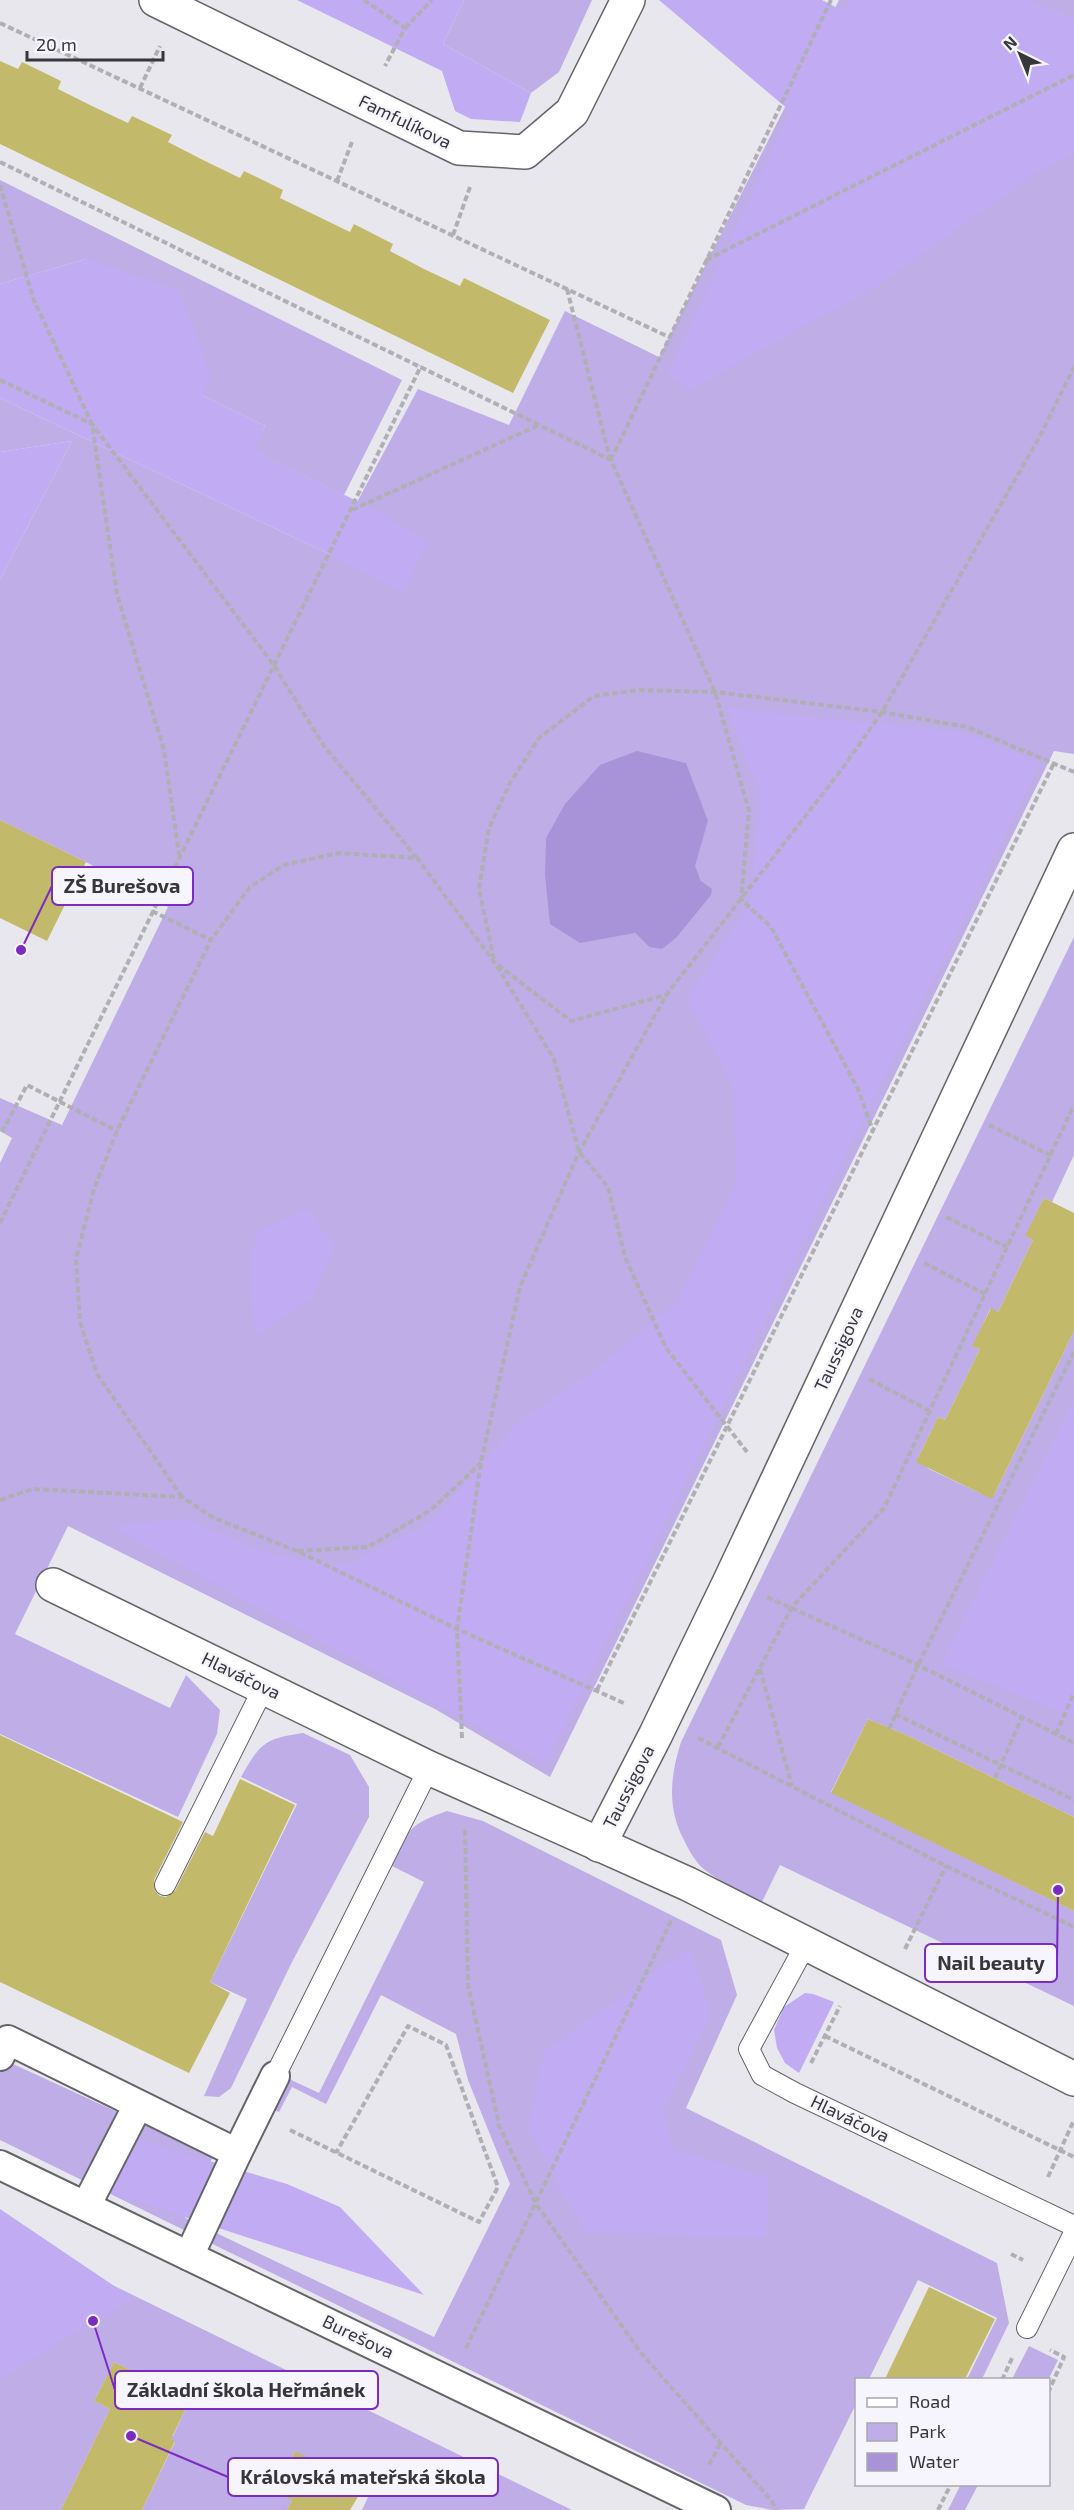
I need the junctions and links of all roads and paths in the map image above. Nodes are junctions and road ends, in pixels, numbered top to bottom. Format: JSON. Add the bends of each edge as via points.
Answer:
{"nodes":[{"id":1,"x":156,"y":0,"type":"edge"},
{"id":2,"x":364,"y":0,"type":"edge"},
{"id":3,"x":432,"y":0,"type":"edge"},
{"id":4,"x":628,"y":0,"type":"edge"},
{"id":5,"x":831,"y":0,"type":"edge"},
{"id":6,"x":0,"y":23,"type":"edge"},
{"id":7,"x":405,"y":28,"type":"junction"},
{"id":8,"x":1074,"y":75,"type":"edge"},
{"id":9,"x":367,"y":103,"type":"junction"},
{"id":10,"x":483,"y":150,"type":"junction"},
{"id":11,"x":0,"y":162,"type":"edge"},
{"id":12,"x":0,"y":185,"type":"edge"},
{"id":13,"x":453,"y":235,"type":"junction"},
{"id":14,"x":705,"y":261,"type":"junction"},
{"id":15,"x":567,"y":289,"type":"junction"},
{"id":16,"x":669,"y":337,"type":"junction"},
{"id":17,"x":421,"y":366,"type":"junction"},
{"id":18,"x":1074,"y":367,"type":"edge"},
{"id":19,"x":0,"y":380,"type":"edge"},
{"id":20,"x":92,"y":424,"type":"junction"},
{"id":21,"x":539,"y":424,"type":"junction"},
{"id":22,"x":610,"y":459,"type":"junction"},
{"id":23,"x":351,"y":511,"type":"junction"},
{"id":24,"x":273,"y":664,"type":"junction"},
{"id":25,"x":715,"y":692,"type":"junction"},
{"id":26,"x":882,"y":712,"type":"junction"},
{"id":27,"x":1054,"y":763,"type":"junction"},
{"id":28,"x":1074,"y":772,"type":"edge"},
{"id":29,"x":1074,"y":850,"type":"edge"},
{"id":30,"x":179,"y":857,"type":"junction"},
{"id":31,"x":417,"y":858,"type":"junction"},
{"id":32,"x":741,"y":899,"type":"junction"},
{"id":33,"x":152,"y":911,"type":"junction"},
{"id":34,"x":211,"y":940,"type":"junction"},
{"id":35,"x":495,"y":963,"type":"junction"},
{"id":36,"x":667,"y":994,"type":"junction"},
{"id":37,"x":60,"y":1100,"type":"junction"},
{"id":38,"x":1074,"y":1105,"type":"edge"},
{"id":39,"x":952,"y":1107,"type":"junction"},
{"id":40,"x":117,"y":1131,"type":"junction"},
{"id":41,"x":873,"y":1131,"type":"junction"},
{"id":42,"x":2,"y":1132,"type":"dead end"},
{"id":43,"x":579,"y":1152,"type":"junction"},
{"id":44,"x":1050,"y":1155,"type":"junction"},
{"id":45,"x":909,"y":1199,"type":"junction"},
{"id":46,"x":0,"y":1223,"type":"edge"},
{"id":47,"x":887,"y":1245,"type":"junction"},
{"id":48,"x":1007,"y":1247,"type":"junction"},
{"id":49,"x":985,"y":1294,"type":"junction"},
{"id":50,"x":1074,"y":1352,"type":"edge"},
{"id":51,"x":833,"y":1361,"type":"junction"},
{"id":52,"x":930,"y":1411,"type":"junction"},
{"id":53,"x":727,"y":1428,"type":"junction"},
{"id":54,"x":481,"y":1462,"type":"junction"},
{"id":55,"x":775,"y":1485,"type":"junction"},
{"id":56,"x":182,"y":1497,"type":"junction"},
{"id":57,"x":0,"y":1500,"type":"edge"},
{"id":58,"x":729,"y":1583,"type":"junction"},
{"id":59,"x":53,"y":1585,"type":"dead end"},
{"id":60,"x":792,"y":1607,"type":"junction"},
{"id":61,"x":918,"y":1665,"type":"junction"},
{"id":62,"x":760,"y":1669,"type":"junction"},
{"id":63,"x":264,"y":1687,"type":"junction"},
{"id":64,"x":597,"y":1690,"type":"dead end"},
{"id":65,"x":1074,"y":1693,"type":"edge"},
{"id":66,"x":895,"y":1714,"type":"junction"},
{"id":67,"x":1022,"y":1717,"type":"junction"},
{"id":68,"x":889,"y":1729,"type":"dead end"},
{"id":69,"x":1056,"y":1734,"type":"junction"},
{"id":70,"x":1074,"y":1743,"type":"edge"},
{"id":71,"x":718,"y":1747,"type":"dead end"},
{"id":72,"x":1001,"y":1765,"type":"junction"},
{"id":73,"x":429,"y":1768,"type":"junction"},
{"id":74,"x":994,"y":1778,"type":"dead end"},
{"id":75,"x":465,"y":1783,"type":"junction"},
{"id":76,"x":793,"y":1787,"type":"dead end"},
{"id":77,"x":1074,"y":1800,"type":"edge"},
{"id":78,"x":599,"y":1845,"type":"junction"},
{"id":79,"x":946,"y":1866,"type":"dead end"},
{"id":80,"x":688,"y":1884,"type":"junction"},
{"id":81,"x":165,"y":1885,"type":"dead end"},
{"id":82,"x":806,"y":1944,"type":"junction"},
{"id":83,"x":887,"y":1983,"type":"junction"},
{"id":84,"x":825,"y":2036,"type":"junction"},
{"id":85,"x":0,"y":2056,"type":"edge"},
{"id":86,"x":275,"y":2076,"type":"joint"},
{"id":87,"x":1074,"y":2079,"type":"edge"},
{"id":88,"x":795,"y":2093,"type":"junction"},
{"id":89,"x":138,"y":2105,"type":"junction"},
{"id":90,"x":257,"y":2114,"type":"junction"},
{"id":91,"x":1074,"y":2120,"type":"edge"},
{"id":92,"x":1060,"y":2150,"type":"junction"},
{"id":93,"x":237,"y":2153,"type":"junction"},
{"id":94,"x":336,"y":2153,"type":"junction"},
{"id":95,"x":1074,"y":2157,"type":"edge"},
{"id":96,"x":0,"y":2165,"type":"edge"},
{"id":97,"x":1044,"y":2186,"type":"dead end"},
{"id":98,"x":536,"y":2204,"type":"junction"},
{"id":99,"x":86,"y":2206,"type":"junction"},
{"id":100,"x":1074,"y":2226,"type":"edge"},
{"id":101,"x":1074,"y":2233,"type":"edge"},
{"id":102,"x":189,"y":2256,"type":"junction"},
{"id":103,"x":1027,"y":2328,"type":"dead end"},
{"id":104,"x":1043,"y":2347,"type":"dead end"},
{"id":105,"x":450,"y":2382,"type":"junction"},
{"id":106,"x":1050,"y":2388,"type":"edge"},
{"id":107,"x":950,"y":2486,"type":"edge"},
{"id":108,"x":716,"y":2510,"type":"edge"},
{"id":109,"x":776,"y":2510,"type":"edge"},
{"id":110,"x":938,"y":2510,"type":"edge"}],
"edges":[{"from":1,"to":9,"type":"street","name":"Famfulíkova"},
{"from":2,"to":7,"type":"path"},
{"from":3,"to":7,"type":"path"},
{"from":4,"to":10,"type":"street","name":"Famfulíkova","via":[[572,112],[525,152]]},
{"from":5,"to":14,"type":"path"},
{"from":6,"to":13,"type":"path"},
{"from":7,"to":9,"type":"path"},
{"from":8,"to":14,"type":"path"},
{"from":9,"to":10,"type":"street","name":"Famfulíkova","via":[[459,148]]},
{"from":10,"to":13,"type":"path"},
{"from":11,"to":17,"type":"path"},
{"from":12,"to":20,"type":"path","via":[[33,298]]},
{"from":13,"to":15,"type":"path"},
{"from":14,"to":16,"type":"path"},
{"from":15,"to":16,"type":"path"},
{"from":15,"to":22,"type":"path"},
{"from":16,"to":22,"type":"path"},
{"from":17,"to":21,"type":"path"},
{"from":17,"to":23,"type":"path"},
{"from":18,"to":26,"type":"path","via":[[1040,436]]},
{"from":19,"to":20,"type":"path"},
{"from":20,"to":24,"type":"path"},
{"from":20,"to":30,"type":"path","via":[[117,594],[164,750]]},
{"from":21,"to":22,"type":"path"},
{"from":21,"to":23,"type":"path"},
{"from":22,"to":25,"type":"path"},
{"from":23,"to":24,"type":"path"},
{"from":24,"to":30,"type":"path"},
{"from":24,"to":31,"type":"path","via":[[324,746]]},
{"from":25,"to":26,"type":"path"},
{"from":25,"to":32,"type":"path","via":[[749,811]]},
{"from":25,"to":35,"type":"path","via":[[639,690],[594,696],[539,738],[510,783],[489,828],[479,889]]},
{"from":26,"to":27,"type":"path","via":[[967,727]]},
{"from":26,"to":32,"type":"path"},
{"from":27,"to":28,"type":"path"},
{"from":27,"to":41,"type":"path"},
{"from":29,"to":39,"type":"street","name":"Taussigova"},
{"from":30,"to":33,"type":"path"},
{"from":31,"to":34,"type":"path","via":[[338,853],[284,865],[250,887]]},
{"from":31,"to":35,"type":"path"},
{"from":32,"to":36,"type":"path"},
{"from":32,"to":41,"type":"path","via":[[771,927],[858,1089]]},
{"from":33,"to":34,"type":"path"},
{"from":33,"to":37,"type":"path"},
{"from":34,"to":40,"type":"path"},
{"from":35,"to":36,"type":"path","via":[[571,1021]]},
{"from":35,"to":43,"type":"path","via":[[554,1059]]},
{"from":36,"to":43,"type":"path"},
{"from":37,"to":40,"type":"path"},
{"from":37,"to":42,"type":"path","via":[[27,1085]]},
{"from":37,"to":46,"type":"path"},
{"from":38,"to":44,"type":"path"},
{"from":39,"to":44,"type":"path"},
{"from":39,"to":45,"type":"street","name":"Taussigova"},
{"from":40,"to":56,"type":"path","via":[[94,1189],[76,1259],[80,1322],[97,1374]]},
{"from":41,"to":53,"type":"path"},
{"from":43,"to":53,"type":"path","via":[[608,1187],[625,1257],[666,1348]]},
{"from":43,"to":54,"type":"path","via":[[520,1287]]},
{"from":44,"to":48,"type":"path"},
{"from":45,"to":47,"type":"street","name":"Taussigova"},
{"from":45,"to":48,"type":"path"},
{"from":47,"to":49,"type":"path"},
{"from":47,"to":51,"type":"street","name":"Taussigova"},
{"from":48,"to":49,"type":"path"},
{"from":49,"to":52,"type":"path"},
{"from":50,"to":61,"type":"path"},
{"from":51,"to":52,"type":"path"},
{"from":51,"to":55,"type":"street","name":"Taussigova"},
{"from":52,"to":60,"type":"path","via":[[884,1508]]},
{"from":53,"to":55,"type":"path"},
{"from":53,"to":64,"type":"path"},
{"from":54,"to":56,"type":"path","via":[[431,1510],[368,1547],[297,1551],[214,1518]]},
{"from":54,"to":75,"type":"path","via":[[457,1629]]},
{"from":55,"to":58,"type":"street","name":"Taussigova"},
{"from":56,"to":57,"type":"path","via":[[33,1489]]},
{"from":58,"to":60,"type":"path"},
{"from":58,"to":78,"type":"street","name":"Taussigova"},
{"from":59,"to":63,"type":"street","name":"Hlaváčova"},
{"from":60,"to":61,"type":"path"},
{"from":60,"to":62,"type":"path"},
{"from":61,"to":66,"type":"path"},
{"from":61,"to":67,"type":"path"},
{"from":62,"to":71,"type":"path"},
{"from":62,"to":76,"type":"path"},
{"from":63,"to":73,"type":"street","name":"Hlaváčova"},
{"from":63,"to":81,"type":"lane"},
{"from":65,"to":69,"type":"path"},
{"from":66,"to":68,"type":"path"},
{"from":66,"to":72,"type":"path"},
{"from":67,"to":69,"type":"path"},
{"from":67,"to":72,"type":"path"},
{"from":69,"to":70,"type":"path"},
{"from":72,"to":74,"type":"path"},
{"from":72,"to":77,"type":"path"},
{"from":73,"to":75,"type":"street","name":"Hlaváčova"},
{"from":73,"to":86,"type":"lane"},
{"from":75,"to":78,"type":"street","name":"Hlaváčova"},
{"from":75,"to":98,"type":"path","via":[[468,1985],[499,2126]]},
{"from":78,"to":80,"type":"street","name":"Hlaváčova"},
{"from":79,"to":83,"type":"path"},
{"from":80,"to":82,"type":"street","name":"Hlaváčova"},
{"from":80,"to":98,"type":"path"},
{"from":82,"to":83,"type":"street","name":"Hlaváčova"},
{"from":82,"to":88,"type":"lane","name":"Hlaváčova","via":[[748,2049],[762,2075]]},
{"from":83,"to":84,"type":"path","via":[[839,2007]]},
{"from":83,"to":87,"type":"street","name":"Hlaváčova"},
{"from":84,"to":88,"type":"path"},
{"from":84,"to":92,"type":"path"},
{"from":85,"to":89,"type":"street","via":[[8,2040]]},
{"from":86,"to":90,"type":"street"},
{"from":88,"to":100,"type":"lane","name":"Hlaváčova"},
{"from":89,"to":93,"type":"street"},
{"from":89,"to":99,"type":"street"},
{"from":90,"to":93,"type":"street"},
{"from":90,"to":94,"type":"path"},
{"from":91,"to":92,"type":"path"},
{"from":92,"to":95,"type":"path"},
{"from":92,"to":97,"type":"path"},
{"from":93,"to":102,"type":"street"},
{"from":94,"to":94,"type":"path","via":[[479,2222],[498,2187],[446,2045],[408,2026]]},
{"from":96,"to":99,"type":"street","name":"Burešova"},
{"from":98,"to":105,"type":"path"},
{"from":98,"to":109,"type":"path","via":[[641,2353]]},
{"from":99,"to":102,"type":"street","name":"Burešova"},
{"from":101,"to":103,"type":"lane"},
{"from":102,"to":105,"type":"street","name":"Burešova"},
{"from":104,"to":106,"type":"path","via":[[1064,2357]]},
{"from":105,"to":108,"type":"street","name":"Burešova"},
{"from":107,"to":110,"type":"path"}]}
